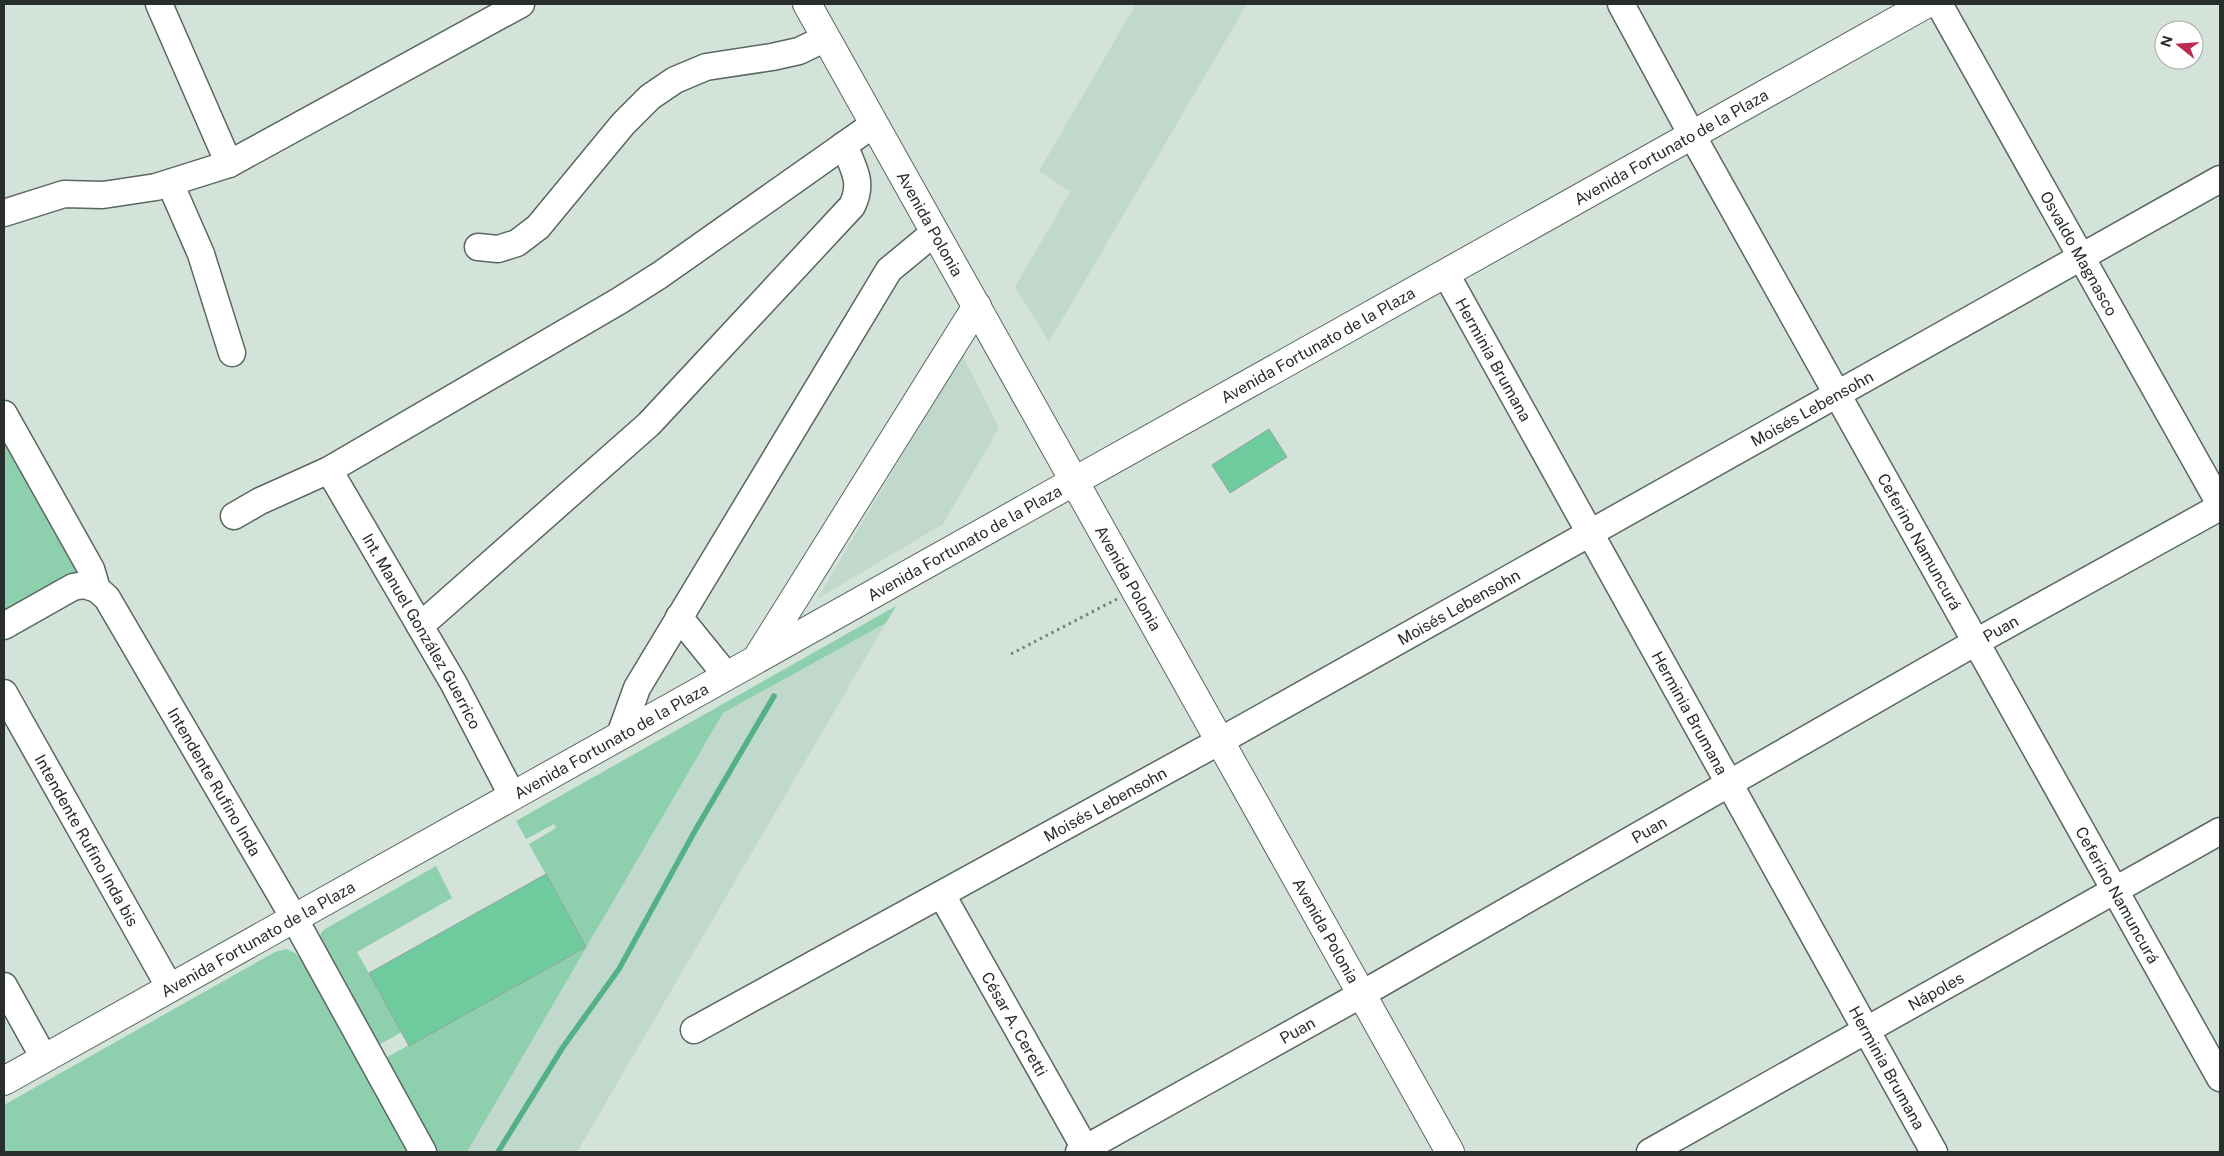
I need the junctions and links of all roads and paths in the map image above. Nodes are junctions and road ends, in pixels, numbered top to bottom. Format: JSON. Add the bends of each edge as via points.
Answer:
{"nodes":[{"id":1,"x":159,"y":4,"type":"edge"},
{"id":2,"x":521,"y":4,"type":"edge"},
{"id":3,"x":806,"y":4,"type":"edge"},
{"id":4,"x":1621,"y":4,"type":"edge"},
{"id":5,"x":1939,"y":4,"type":"edge"},
{"id":6,"x":1914,"y":6,"type":"edge"},
{"id":7,"x":826,"y":38,"type":"junction"},
{"id":8,"x":874,"y":124,"type":"junction"},
{"id":9,"x":1692,"y":135,"type":"junction"},
{"id":10,"x":844,"y":145,"type":"junction"},
{"id":11,"x":229,"y":164,"type":"junction"},
{"id":12,"x":2220,"y":179,"type":"edge"},
{"id":13,"x":170,"y":183,"type":"junction"},
{"id":14,"x":4,"y":213,"type":"edge"},
{"id":15,"x":935,"y":232,"type":"junction"},
{"id":16,"x":478,"y":247,"type":"dead end"},
{"id":17,"x":2081,"y":257,"type":"junction"},
{"id":18,"x":1446,"y":274,"type":"junction"},
{"id":19,"x":977,"y":306,"type":"junction"},
{"id":20,"x":232,"y":353,"type":"dead end"},
{"id":21,"x":1837,"y":394,"type":"junction"},
{"id":22,"x":4,"y":414,"type":"edge"},
{"id":23,"x":329,"y":470,"type":"junction"},
{"id":24,"x":1074,"y":480,"type":"junction"},
{"id":25,"x":2220,"y":506,"type":"edge"},
{"id":26,"x":234,"y":516,"type":"dead end"},
{"id":27,"x":1589,"y":533,"type":"junction"},
{"id":28,"x":97,"y":589,"type":"junction"},
{"id":29,"x":1135,"y":589,"type":"junction"},
{"id":30,"x":679,"y":617,"type":"junction"},
{"id":31,"x":4,"y":626,"type":"edge"},
{"id":32,"x":420,"y":626,"type":"junction"},
{"id":33,"x":1976,"y":642,"type":"junction"},
{"id":34,"x":1011,"y":654,"type":"dead end"},
{"id":35,"x":758,"y":657,"type":"junction"},
{"id":36,"x":726,"y":675,"type":"junction"},
{"id":37,"x":4,"y":693,"type":"edge"},
{"id":38,"x":620,"y":735,"type":"junction"},
{"id":39,"x":1220,"y":741,"type":"junction"},
{"id":40,"x":1728,"y":783,"type":"junction"},
{"id":41,"x":512,"y":796,"type":"junction"},
{"id":42,"x":2220,"y":831,"type":"edge"},
{"id":43,"x":2115,"y":890,"type":"junction"},
{"id":44,"x":942,"y":895,"type":"junction"},
{"id":45,"x":294,"y":918,"type":"junction"},
{"id":46,"x":4,"y":986,"type":"edge"},
{"id":47,"x":170,"y":988,"type":"junction"},
{"id":48,"x":1362,"y":994,"type":"junction"},
{"id":49,"x":694,"y":1030,"type":"dead end"},
{"id":50,"x":1866,"y":1030,"type":"junction"},
{"id":51,"x":44,"y":1058,"type":"junction"},
{"id":52,"x":2220,"y":1078,"type":"edge"},
{"id":53,"x":4,"y":1081,"type":"edge"},
{"id":54,"x":1084,"y":1151,"type":"edge"},
{"id":55,"x":423,"y":1152,"type":"edge"},
{"id":56,"x":1450,"y":1152,"type":"edge"},
{"id":57,"x":1650,"y":1152,"type":"edge"},
{"id":58,"x":1934,"y":1152,"type":"edge"}],
"edges":[{"from":1,"to":11,"type":"street"},
{"from":2,"to":11,"type":"street"},
{"from":3,"to":7,"type":"main road","name":"Avenida Polonia"},
{"from":4,"to":9,"type":"street","name":"Ceferino Namuncurá"},
{"from":5,"to":17,"type":"street","name":"Osvaldo Magnasco"},
{"from":6,"to":9,"type":"main road","name":"Avenida Fortunato de la Plaza"},
{"from":7,"to":8,"type":"main road","name":"Avenida Polonia"},
{"from":7,"to":16,"type":"street","via":[[799,51],[706,67],[675,80],[650,97],[623,124],[538,227],[516,243],[498,249]]},
{"from":8,"to":10,"type":"street"},
{"from":8,"to":15,"type":"main road","name":"Avenida Polonia"},
{"from":9,"to":18,"type":"main road","name":"Avenida Fortunato de la Plaza"},
{"from":9,"to":21,"type":"street","name":"Ceferino Namuncurá"},
{"from":10,"to":23,"type":"street","via":[[627,296]]},
{"from":10,"to":32,"type":"street","via":[[859,184],[852,206],[649,424]]},
{"from":11,"to":13,"type":"street"},
{"from":12,"to":17,"type":"street","name":"Moisés Lebensohn"},
{"from":13,"to":14,"type":"street","via":[[103,195],[64,194]]},
{"from":13,"to":20,"type":"street","via":[[201,254]]},
{"from":15,"to":19,"type":"main road","name":"Avenida Polonia"},
{"from":15,"to":30,"type":"street","via":[[889,270]]},
{"from":17,"to":21,"type":"street","name":"Moisés Lebensohn"},
{"from":17,"to":25,"type":"street","name":"Osvaldo Magnasco"},
{"from":18,"to":24,"type":"main road","name":"Avenida Fortunato de la Plaza"},
{"from":18,"to":27,"type":"street","name":"Herminia Brumana"},
{"from":19,"to":24,"type":"main road","name":"Avenida Polonia"},
{"from":19,"to":35,"type":"main road"},
{"from":21,"to":27,"type":"street","name":"Moisés Lebensohn"},
{"from":21,"to":33,"type":"street","name":"Ceferino Namuncurá"},
{"from":22,"to":28,"type":"street","name":"Intendente Rufino Inda","via":[[91,569]]},
{"from":23,"to":26,"type":"street"},
{"from":23,"to":32,"type":"street","name":"Int. Manuel González Guerrico"},
{"from":24,"to":29,"type":"main road","name":"Avenida Polonia"},
{"from":24,"to":35,"type":"main road","name":"Avenida Fortunato de la Plaza"},
{"from":25,"to":33,"type":"street","name":"Puan"},
{"from":27,"to":39,"type":"street","name":"Moisés Lebensohn"},
{"from":27,"to":40,"type":"street","name":"Herminia Brumana"},
{"from":28,"to":31,"type":"street","via":[[84,585],[73,587]]},
{"from":28,"to":45,"type":"street","name":"Intendente Rufino Inda","via":[[107,598]]},
{"from":29,"to":34,"type":"path"},
{"from":29,"to":39,"type":"main road","name":"Avenida Polonia"},
{"from":30,"to":36,"type":"street"},
{"from":30,"to":38,"type":"street","via":[[637,688]]},
{"from":32,"to":41,"type":"street","name":"Int. Manuel González Guerrico"},
{"from":33,"to":40,"type":"street","name":"Puan"},
{"from":33,"to":43,"type":"street","name":"Ceferino Namuncurá"},
{"from":35,"to":36,"type":"main road","name":"Avenida Fortunato de la Plaza"},
{"from":36,"to":38,"type":"main road","name":"Avenida Fortunato de la Plaza"},
{"from":37,"to":47,"type":"street","name":"Intendente Rufino Inda bis"},
{"from":38,"to":41,"type":"main road","name":"Avenida Fortunato de la Plaza"},
{"from":39,"to":44,"type":"street","name":"Moisés Lebensohn"},
{"from":39,"to":48,"type":"main road","name":"Avenida Polonia"},
{"from":40,"to":48,"type":"street","name":"Puan"},
{"from":40,"to":50,"type":"street","name":"Herminia Brumana"},
{"from":41,"to":45,"type":"main road","name":"Avenida Fortunato de la Plaza"},
{"from":42,"to":43,"type":"street","name":"Nápoles"},
{"from":43,"to":50,"type":"street","name":"Nápoles"},
{"from":43,"to":52,"type":"street","name":"Ceferino Namuncurá"},
{"from":44,"to":49,"type":"street","name":"Moisés Lebensohn"},
{"from":44,"to":54,"type":"street","name":"César A. Ceretti"},
{"from":45,"to":47,"type":"main road","name":"Avenida Fortunato de la Plaza"},
{"from":45,"to":55,"type":"street","name":"Intendente Rufino Inda"},
{"from":46,"to":51,"type":"street"},
{"from":47,"to":51,"type":"main road","name":"Avenida Fortunato de la Plaza"},
{"from":48,"to":54,"type":"street","name":"Puan"},
{"from":48,"to":56,"type":"main road","name":"Avenida Polonia"},
{"from":50,"to":57,"type":"street","name":"Nápoles"},
{"from":50,"to":58,"type":"street","name":"Herminia Brumana"},
{"from":51,"to":53,"type":"main road","name":"Avenida Fortunato de la Plaza"}]}
